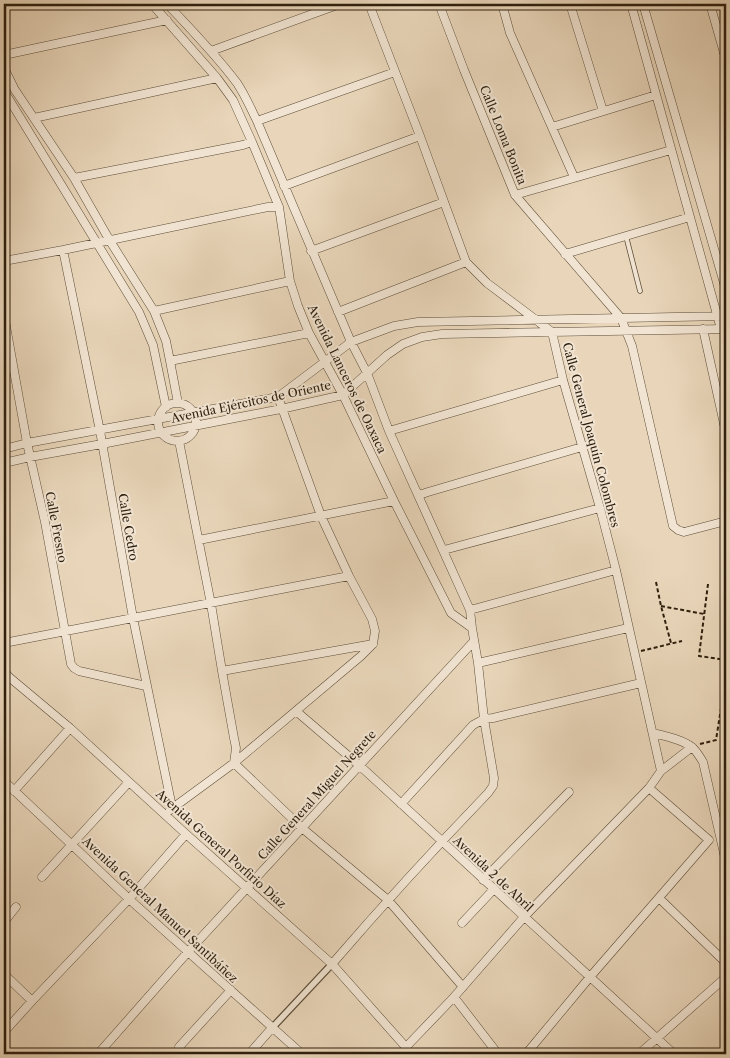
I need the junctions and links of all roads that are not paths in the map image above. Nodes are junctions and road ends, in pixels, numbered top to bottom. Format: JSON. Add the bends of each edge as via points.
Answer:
{"nodes":[{"id":1,"x":152,"y":4,"type":"edge"},
{"id":2,"x":167,"y":4,"type":"edge"},
{"id":3,"x":340,"y":4,"type":"edge"},
{"id":4,"x":369,"y":4,"type":"edge"},
{"id":5,"x":439,"y":4,"type":"edge"},
{"id":6,"x":502,"y":4,"type":"edge"},
{"id":7,"x":570,"y":4,"type":"edge"},
{"id":8,"x":631,"y":4,"type":"edge"},
{"id":9,"x":643,"y":4,"type":"edge"},
{"id":10,"x":710,"y":4,"type":"edge"},
{"id":11,"x":167,"y":20,"type":"junction"},
{"id":12,"x":211,"y":51,"type":"junction"},
{"id":13,"x":4,"y":55,"type":"edge"},
{"id":14,"x":726,"y":60,"type":"edge"},
{"id":15,"x":4,"y":68,"type":"edge"},
{"id":16,"x":395,"y":72,"type":"junction"},
{"id":17,"x":217,"y":78,"type":"junction"},
{"id":18,"x":16,"y":90,"type":"junction"},
{"id":19,"x":5,"y":92,"type":"edge"},
{"id":20,"x":656,"y":94,"type":"junction"},
{"id":21,"x":603,"y":111,"type":"junction"},
{"id":22,"x":34,"y":118,"type":"junction"},
{"id":23,"x":257,"y":121,"type":"junction"},
{"id":24,"x":552,"y":127,"type":"junction"},
{"id":25,"x":420,"y":136,"type":"junction"},
{"id":26,"x":252,"y":142,"type":"junction"},
{"id":27,"x":53,"y":148,"type":"junction"},
{"id":28,"x":671,"y":150,"type":"junction"},
{"id":29,"x":42,"y":153,"type":"junction"},
{"id":30,"x":574,"y":177,"type":"junction"},
{"id":31,"x":74,"y":178,"type":"junction"},
{"id":32,"x":284,"y":186,"type":"junction"},
{"id":33,"x":515,"y":195,"type":"junction"},
{"id":34,"x":444,"y":202,"type":"junction"},
{"id":35,"x":279,"y":206,"type":"junction"},
{"id":36,"x":690,"y":217,"type":"junction"},
{"id":37,"x":626,"y":236,"type":"junction"},
{"id":38,"x":110,"y":240,"type":"junction"},
{"id":39,"x":96,"y":243,"type":"junction"},
{"id":40,"x":63,"y":250,"type":"junction"},
{"id":41,"x":311,"y":251,"type":"junction"},
{"id":42,"x":566,"y":254,"type":"junction"},
{"id":43,"x":4,"y":261,"type":"edge"},
{"id":44,"x":466,"y":262,"type":"junction"},
{"id":45,"x":290,"y":281,"type":"junction"},
{"id":46,"x":726,"y":283,"type":"edge"},
{"id":47,"x":709,"y":286,"type":"junction"},
{"id":48,"x":640,"y":291,"type":"dead end"},
{"id":49,"x":154,"y":311,"type":"junction"},
{"id":50,"x":338,"y":312,"type":"junction"},
{"id":51,"x":4,"y":315,"type":"edge"},
{"id":52,"x":717,"y":316,"type":"junction"},
{"id":53,"x":726,"y":316,"type":"edge"},
{"id":54,"x":621,"y":318,"type":"junction"},
{"id":55,"x":536,"y":319,"type":"junction"},
{"id":56,"x":703,"y":329,"type":"junction"},
{"id":57,"x":724,"y":329,"type":"edge"},
{"id":58,"x":627,"y":330,"type":"junction"},
{"id":59,"x":552,"y":332,"type":"junction"},
{"id":60,"x":309,"y":333,"type":"junction"},
{"id":61,"x":166,"y":341,"type":"junction"},
{"id":62,"x":350,"y":342,"type":"junction"},
{"id":63,"x":153,"y":345,"type":"junction"},
{"id":64,"x":170,"y":361,"type":"junction"},
{"id":65,"x":324,"y":362,"type":"junction"},
{"id":66,"x":367,"y":373,"type":"junction"},
{"id":67,"x":563,"y":380,"type":"junction"},
{"id":68,"x":343,"y":395,"type":"junction"},
{"id":69,"x":278,"y":397,"type":"junction"},
{"id":70,"x":178,"y":403,"type":"junction"},
{"id":71,"x":166,"y":407,"type":"junction"},
{"id":72,"x":282,"y":409,"type":"junction"},
{"id":73,"x":194,"y":412,"type":"junction"},
{"id":74,"x":159,"y":419,"type":"junction"},
{"id":75,"x":196,"y":425,"type":"junction"},
{"id":76,"x":100,"y":430,"type":"junction"},
{"id":77,"x":390,"y":430,"type":"junction"},
{"id":78,"x":161,"y":432,"type":"junction"},
{"id":79,"x":726,"y":433,"type":"edge"},
{"id":80,"x":179,"y":441,"type":"junction"},
{"id":81,"x":27,"y":443,"type":"junction"},
{"id":82,"x":102,"y":444,"type":"junction"},
{"id":83,"x":582,"y":447,"type":"junction"},
{"id":84,"x":4,"y":449,"type":"edge"},
{"id":85,"x":30,"y":457,"type":"junction"},
{"id":86,"x":4,"y":464,"type":"edge"},
{"id":87,"x":419,"y":495,"type":"junction"},
{"id":88,"x":394,"y":501,"type":"junction"},
{"id":89,"x":600,"y":508,"type":"junction"},
{"id":90,"x":321,"y":516,"type":"junction"},
{"id":91,"x":726,"y":521,"type":"edge"},
{"id":92,"x":199,"y":540,"type":"junction"},
{"id":93,"x":444,"y":550,"type":"junction"},
{"id":94,"x":616,"y":570,"type":"junction"},
{"id":95,"x":349,"y":576,"type":"junction"},
{"id":96,"x":211,"y":604,"type":"junction"},
{"id":97,"x":470,"y":610,"type":"junction"},
{"id":98,"x":133,"y":618,"type":"junction"},
{"id":99,"x":472,"y":628,"type":"junction"},
{"id":100,"x":628,"y":628,"type":"junction"},
{"id":101,"x":64,"y":631,"type":"junction"},
{"id":102,"x":474,"y":642,"type":"junction"},
{"id":103,"x":4,"y":643,"type":"edge"},
{"id":104,"x":373,"y":644,"type":"junction"},
{"id":105,"x":478,"y":663,"type":"junction"},
{"id":106,"x":4,"y":671,"type":"edge"},
{"id":107,"x":222,"y":671,"type":"junction"},
{"id":108,"x":641,"y":684,"type":"junction"},
{"id":109,"x":146,"y":686,"type":"junction"},
{"id":110,"x":296,"y":711,"type":"junction"},
{"id":111,"x":484,"y":719,"type":"junction"},
{"id":112,"x":70,"y":728,"type":"junction"},
{"id":113,"x":654,"y":733,"type":"junction"},
{"id":114,"x":692,"y":747,"type":"junction"},
{"id":115,"x":234,"y":763,"type":"junction"},
{"id":116,"x":359,"y":765,"type":"junction"},
{"id":117,"x":661,"y":770,"type":"junction"},
{"id":118,"x":4,"y":781,"type":"edge"},
{"id":119,"x":128,"y":782,"type":"junction"},
{"id":120,"x":649,"y":788,"type":"junction"},
{"id":121,"x":14,"y":790,"type":"junction"},
{"id":122,"x":570,"y":792,"type":"dead end"},
{"id":123,"x":401,"y":804,"type":"junction"},
{"id":124,"x":172,"y":807,"type":"junction"},
{"id":125,"x":165,"y":815,"type":"junction"},
{"id":126,"x":302,"y":828,"type":"junction"},
{"id":127,"x":186,"y":834,"type":"junction"},
{"id":128,"x":441,"y":841,"type":"junction"},
{"id":129,"x":72,"y":845,"type":"junction"},
{"id":130,"x":726,"y":862,"type":"edge"},
{"id":131,"x":42,"y":877,"type":"dead end"},
{"id":132,"x":483,"y":880,"type":"junction"},
{"id":133,"x":248,"y":888,"type":"junction"},
{"id":134,"x":494,"y":889,"type":"junction"},
{"id":135,"x":659,"y":898,"type":"junction"},
{"id":136,"x":129,"y":899,"type":"junction"},
{"id":137,"x":388,"y":900,"type":"junction"},
{"id":138,"x":16,"y":907,"type":"dead end"},
{"id":139,"x":524,"y":918,"type":"junction"},
{"id":140,"x":4,"y":922,"type":"edge"},
{"id":141,"x":462,"y":923,"type":"dead end"},
{"id":142,"x":188,"y":953,"type":"junction"},
{"id":143,"x":726,"y":962,"type":"edge"},
{"id":144,"x":332,"y":964,"type":"junction"},
{"id":145,"x":4,"y":974,"type":"edge"},
{"id":146,"x":590,"y":977,"type":"junction"},
{"id":147,"x":726,"y":977,"type":"edge"},
{"id":148,"x":462,"y":986,"type":"junction"},
{"id":149,"x":231,"y":990,"type":"junction"},
{"id":150,"x":454,"y":997,"type":"junction"},
{"id":151,"x":32,"y":1001,"type":"junction"},
{"id":152,"x":272,"y":1028,"type":"junction"},
{"id":153,"x":4,"y":1032,"type":"edge"},
{"id":154,"x":658,"y":1038,"type":"junction"},
{"id":155,"x":179,"y":1047,"type":"dead end"},
{"id":156,"x":406,"y":1047,"type":"junction"},
{"id":157,"x":98,"y":1054,"type":"edge"},
{"id":158,"x":249,"y":1054,"type":"edge"},
{"id":159,"x":302,"y":1054,"type":"edge"},
{"id":160,"x":400,"y":1054,"type":"edge"},
{"id":161,"x":412,"y":1054,"type":"edge"},
{"id":162,"x":498,"y":1054,"type":"edge"},
{"id":163,"x":526,"y":1054,"type":"edge"},
{"id":164,"x":639,"y":1054,"type":"edge"},
{"id":165,"x":674,"y":1054,"type":"edge"}],
"edges":[{"from":1,"to":11,"type":"street","name":"Avenida Lanceros de Oaxaca"},
{"from":2,"to":12,"type":"street","name":"Avenida Lanceros de Oaxaca"},
{"from":3,"to":12,"type":"street"},
{"from":4,"to":16,"type":"street","name":"Calle General Joaquín Colombres"},
{"from":5,"to":33,"type":"street","name":"Calle Loma Bonita"},
{"from":6,"to":24,"type":"street","via":[[510,32]]},
{"from":7,"to":21,"type":"street"},
{"from":8,"to":20,"type":"street"},
{"from":9,"to":46,"type":"street"},
{"from":10,"to":14,"type":"street"},
{"from":11,"to":13,"type":"street"},
{"from":11,"to":17,"type":"street","name":"Avenida Lanceros de Oaxaca"},
{"from":12,"to":23,"type":"street","name":"Avenida Lanceros de Oaxaca","via":[[238,85]]},
{"from":15,"to":18,"type":"street"},
{"from":16,"to":23,"type":"street"},
{"from":16,"to":25,"type":"street","name":"Calle General Joaquín Colombres"},
{"from":17,"to":22,"type":"street"},
{"from":17,"to":26,"type":"street","name":"Avenida Lanceros de Oaxaca","via":[[233,100]]},
{"from":18,"to":19,"type":"street"},
{"from":18,"to":22,"type":"street"},
{"from":19,"to":29,"type":"street"},
{"from":20,"to":21,"type":"street"},
{"from":20,"to":28,"type":"street"},
{"from":21,"to":24,"type":"street"},
{"from":22,"to":27,"type":"street"},
{"from":23,"to":32,"type":"street","name":"Avenida Lanceros de Oaxaca"},
{"from":24,"to":30,"type":"street"},
{"from":25,"to":32,"type":"street"},
{"from":25,"to":34,"type":"street","name":"Calle General Joaquín Colombres"},
{"from":26,"to":31,"type":"street"},
{"from":26,"to":35,"type":"street","name":"Avenida Lanceros de Oaxaca"},
{"from":27,"to":29,"type":"street"},
{"from":27,"to":31,"type":"street"},
{"from":28,"to":30,"type":"street"},
{"from":28,"to":36,"type":"street"},
{"from":29,"to":39,"type":"street"},
{"from":30,"to":33,"type":"street"},
{"from":31,"to":38,"type":"street"},
{"from":32,"to":41,"type":"street","name":"Avenida Lanceros de Oaxaca"},
{"from":33,"to":42,"type":"street","name":"Calle Loma Bonita"},
{"from":34,"to":41,"type":"street"},
{"from":34,"to":44,"type":"street","name":"Calle General Joaquín Colombres"},
{"from":35,"to":38,"type":"street"},
{"from":35,"to":45,"type":"street","name":"Avenida Lanceros de Oaxaca"},
{"from":36,"to":37,"type":"street"},
{"from":36,"to":47,"type":"street"},
{"from":37,"to":42,"type":"street"},
{"from":37,"to":48,"type":"lane"},
{"from":38,"to":39,"type":"street"},
{"from":38,"to":49,"type":"street"},
{"from":39,"to":40,"type":"street"},
{"from":39,"to":63,"type":"street","via":[[139,312]]},
{"from":40,"to":43,"type":"street"},
{"from":40,"to":76,"type":"street","name":"Calle Cedro"},
{"from":41,"to":50,"type":"street","name":"Avenida Lanceros de Oaxaca"},
{"from":42,"to":54,"type":"street","name":"Calle Loma Bonita"},
{"from":44,"to":50,"type":"street"},
{"from":44,"to":55,"type":"street","name":"Calle General Joaquín Colombres"},
{"from":45,"to":49,"type":"street"},
{"from":45,"to":60,"type":"street","name":"Avenida Lanceros de Oaxaca"},
{"from":46,"to":47,"type":"street"},
{"from":47,"to":52,"type":"street"},
{"from":49,"to":61,"type":"street"},
{"from":50,"to":62,"type":"street","name":"Avenida Lanceros de Oaxaca"},
{"from":51,"to":81,"type":"street","name":"Calle Fresno"},
{"from":52,"to":53,"type":"street","name":"Avenida Ejércitos de Oriente"},
{"from":52,"to":54,"type":"street","name":"Avenida Ejércitos de Oriente"},
{"from":52,"to":57,"type":"street"},
{"from":54,"to":55,"type":"street","name":"Avenida Ejércitos de Oriente"},
{"from":54,"to":58,"type":"street","name":"Calle Loma Bonita"},
{"from":55,"to":59,"type":"street","name":"Calle General Joaquín Colombres"},
{"from":55,"to":62,"type":"street","name":"Avenida Ejércitos de Oriente","via":[[418,322],[394,326]]},
{"from":56,"to":57,"type":"street","name":"Avenida Ejércitos de Oriente"},
{"from":56,"to":58,"type":"street","name":"Avenida Ejércitos de Oriente"},
{"from":56,"to":79,"type":"street"},
{"from":58,"to":59,"type":"street","name":"Avenida Ejércitos de Oriente"},
{"from":58,"to":91,"type":"street","name":"Calle Loma Bonita","via":[[673,526],[684,532]]},
{"from":59,"to":66,"type":"street","name":"Avenida Ejércitos de Oriente","via":[[422,337],[403,344]]},
{"from":59,"to":67,"type":"street","name":"Calle General Joaquín Colombres"},
{"from":60,"to":64,"type":"street"},
{"from":60,"to":65,"type":"street","name":"Avenida Lanceros de Oaxaca"},
{"from":61,"to":63,"type":"street"},
{"from":61,"to":64,"type":"street"},
{"from":62,"to":65,"type":"street","name":"Avenida Ejércitos de Oriente"},
{"from":62,"to":66,"type":"street","name":"Avenida Lanceros de Oaxaca"},
{"from":63,"to":71,"type":"street"},
{"from":64,"to":70,"type":"street"},
{"from":65,"to":68,"type":"street","name":"Avenida Lanceros de Oaxaca"},
{"from":65,"to":69,"type":"street","name":"Avenida Ejércitos de Oriente"},
{"from":66,"to":68,"type":"street","name":"Avenida Ejércitos de Oriente"},
{"from":66,"to":77,"type":"street","name":"Avenida Lanceros de Oaxaca"},
{"from":67,"to":77,"type":"street"},
{"from":67,"to":83,"type":"street","name":"Calle General Joaquín Colombres"},
{"from":68,"to":72,"type":"street","name":"Avenida Ejércitos de Oriente"},
{"from":68,"to":88,"type":"street","name":"Avenida Lanceros de Oaxaca"},
{"from":69,"to":72,"type":"street"},
{"from":69,"to":73,"type":"street","name":"Avenida Ejércitos de Oriente"},
{"from":70,"to":71,"type":"street"},
{"from":70,"to":73,"type":"street"},
{"from":71,"to":74,"type":"street"},
{"from":72,"to":75,"type":"street","name":"Avenida Ejércitos de Oriente"},
{"from":72,"to":90,"type":"street"},
{"from":73,"to":74,"type":"street","name":"Avenida Ejércitos de Oriente"},
{"from":73,"to":75,"type":"street"},
{"from":74,"to":76,"type":"street","name":"Avenida Ejércitos de Oriente"},
{"from":74,"to":78,"type":"street"},
{"from":75,"to":78,"type":"street","name":"Avenida Ejércitos de Oriente"},
{"from":75,"to":80,"type":"street","via":[[188,438]]},
{"from":76,"to":81,"type":"street","name":"Avenida Ejércitos de Oriente"},
{"from":76,"to":82,"type":"street","name":"Calle Cedro"},
{"from":77,"to":87,"type":"street","name":"Avenida Lanceros de Oaxaca"},
{"from":78,"to":80,"type":"street","via":[[167,438]]},
{"from":78,"to":82,"type":"street","name":"Avenida Ejércitos de Oriente"},
{"from":80,"to":92,"type":"street"},
{"from":81,"to":84,"type":"street","name":"Avenida Ejércitos de Oriente"},
{"from":81,"to":85,"type":"street","name":"Calle Fresno"},
{"from":82,"to":85,"type":"street","name":"Avenida Ejércitos de Oriente"},
{"from":82,"to":98,"type":"street","name":"Calle Cedro"},
{"from":83,"to":87,"type":"street"},
{"from":83,"to":89,"type":"street","name":"Calle General Joaquín Colombres"},
{"from":85,"to":86,"type":"street","name":"Avenida Ejércitos de Oriente"},
{"from":85,"to":101,"type":"street","name":"Calle Fresno"},
{"from":87,"to":93,"type":"street","name":"Avenida Lanceros de Oaxaca"},
{"from":88,"to":90,"type":"street"},
{"from":88,"to":99,"type":"street","name":"Avenida Lanceros de Oaxaca","via":[[452,613]]},
{"from":89,"to":93,"type":"street"},
{"from":89,"to":94,"type":"street","name":"Calle General Joaquín Colombres"},
{"from":90,"to":92,"type":"street"},
{"from":90,"to":95,"type":"street"},
{"from":92,"to":96,"type":"street"},
{"from":93,"to":97,"type":"street","name":"Avenida Lanceros de Oaxaca"},
{"from":94,"to":97,"type":"street"},
{"from":94,"to":100,"type":"street","name":"Calle General Joaquín Colombres"},
{"from":95,"to":96,"type":"street"},
{"from":95,"to":104,"type":"street","via":[[372,619],[375,631]]},
{"from":96,"to":98,"type":"street"},
{"from":96,"to":107,"type":"street"},
{"from":97,"to":99,"type":"street","name":"Avenida Lanceros de Oaxaca"},
{"from":98,"to":101,"type":"street"},
{"from":98,"to":109,"type":"street","name":"Calle Cedro"},
{"from":99,"to":102,"type":"street","name":"Avenida Lanceros de Oaxaca"},
{"from":100,"to":105,"type":"street"},
{"from":100,"to":108,"type":"street","name":"Calle General Joaquín Colombres"},
{"from":101,"to":103,"type":"street"},
{"from":101,"to":109,"type":"street","name":"Calle Fresno","via":[[74,668]]},
{"from":102,"to":105,"type":"street","name":"Avenida Lanceros de Oaxaca"},
{"from":102,"to":116,"type":"street","name":"Calle General Miguel Negrete"},
{"from":104,"to":107,"type":"street"},
{"from":104,"to":110,"type":"street"},
{"from":105,"to":111,"type":"street","name":"Avenida Lanceros de Oaxaca"},
{"from":106,"to":112,"type":"street","name":"Avenida General Porfirio Díaz"},
{"from":107,"to":115,"type":"street","via":[[236,748]]},
{"from":108,"to":111,"type":"street"},
{"from":108,"to":113,"type":"street","name":"Calle General Joaquín Colombres"},
{"from":109,"to":124,"type":"street","name":"Calle Cedro"},
{"from":110,"to":115,"type":"street"},
{"from":110,"to":116,"type":"street","name":"Avenida 2 de Abril"},
{"from":111,"to":123,"type":"street","via":[[473,725]]},
{"from":111,"to":128,"type":"street","name":"Avenida Lanceros de Oaxaca","via":[[493,786]]},
{"from":112,"to":119,"type":"street","name":"Avenida General Porfirio Díaz"},
{"from":112,"to":121,"type":"street"},
{"from":113,"to":114,"type":"street"},
{"from":113,"to":117,"type":"street","name":"Calle General Joaquín Colombres"},
{"from":114,"to":117,"type":"street"},
{"from":114,"to":130,"type":"street","via":[[703,762]]},
{"from":115,"to":124,"type":"street"},
{"from":115,"to":126,"type":"street"},
{"from":116,"to":123,"type":"street","name":"Avenida 2 de Abril"},
{"from":116,"to":126,"type":"street","name":"Calle General Miguel Negrete"},
{"from":117,"to":120,"type":"street"},
{"from":118,"to":121,"type":"street","name":"Avenida General Manuel Santibáñez"},
{"from":119,"to":125,"type":"street","name":"Avenida General Porfirio Díaz"},
{"from":119,"to":129,"type":"street"},
{"from":120,"to":135,"type":"street","via":[[709,840]]},
{"from":120,"to":139,"type":"street"},
{"from":121,"to":129,"type":"street","name":"Avenida General Manuel Santibáñez"},
{"from":122,"to":132,"type":"street"},
{"from":123,"to":128,"type":"street","name":"Avenida 2 de Abril"},
{"from":124,"to":125,"type":"street"},
{"from":125,"to":127,"type":"street","name":"Avenida General Porfirio Díaz"},
{"from":126,"to":133,"type":"street","name":"Calle General Miguel Negrete"},
{"from":126,"to":137,"type":"street"},
{"from":127,"to":133,"type":"street","name":"Avenida General Porfirio Díaz"},
{"from":127,"to":136,"type":"street"},
{"from":128,"to":132,"type":"street","name":"Avenida 2 de Abril"},
{"from":128,"to":137,"type":"street"},
{"from":129,"to":131,"type":"street"},
{"from":129,"to":136,"type":"street","name":"Avenida General Manuel Santibáñez"},
{"from":132,"to":134,"type":"street","name":"Avenida 2 de Abril"},
{"from":133,"to":142,"type":"street","name":"Calle General Miguel Negrete"},
{"from":133,"to":144,"type":"street","name":"Avenida General Porfirio Díaz"},
{"from":134,"to":139,"type":"street","name":"Avenida 2 de Abril"},
{"from":134,"to":141,"type":"street"},
{"from":135,"to":143,"type":"street"},
{"from":135,"to":146,"type":"street"},
{"from":136,"to":142,"type":"street","name":"Avenida General Manuel Santibáñez"},
{"from":136,"to":151,"type":"street"},
{"from":137,"to":144,"type":"street"},
{"from":137,"to":148,"type":"street"},
{"from":138,"to":140,"type":"street"},
{"from":139,"to":146,"type":"street","name":"Avenida 2 de Abril"},
{"from":139,"to":148,"type":"street"},
{"from":142,"to":149,"type":"street","name":"Avenida General Manuel Santibáñez"},
{"from":142,"to":157,"type":"street","name":"Calle General Miguel Negrete"},
{"from":144,"to":152,"type":"street"},
{"from":144,"to":156,"type":"street","name":"Avenida General Porfirio Díaz"},
{"from":145,"to":151,"type":"street"},
{"from":146,"to":154,"type":"street","name":"Avenida 2 de Abril"},
{"from":146,"to":163,"type":"street"},
{"from":147,"to":154,"type":"street"},
{"from":148,"to":150,"type":"street"},
{"from":149,"to":152,"type":"street","name":"Avenida General Manuel Santibáñez"},
{"from":149,"to":155,"type":"street"},
{"from":150,"to":156,"type":"street"},
{"from":150,"to":162,"type":"street"},
{"from":151,"to":153,"type":"street"},
{"from":152,"to":158,"type":"street"},
{"from":152,"to":159,"type":"street","name":"Avenida General Manuel Santibáñez"},
{"from":154,"to":164,"type":"street"},
{"from":154,"to":165,"type":"street","name":"Avenida 2 de Abril"},
{"from":156,"to":160,"type":"street"},
{"from":156,"to":161,"type":"street","name":"Avenida General Porfirio Díaz"}]}
